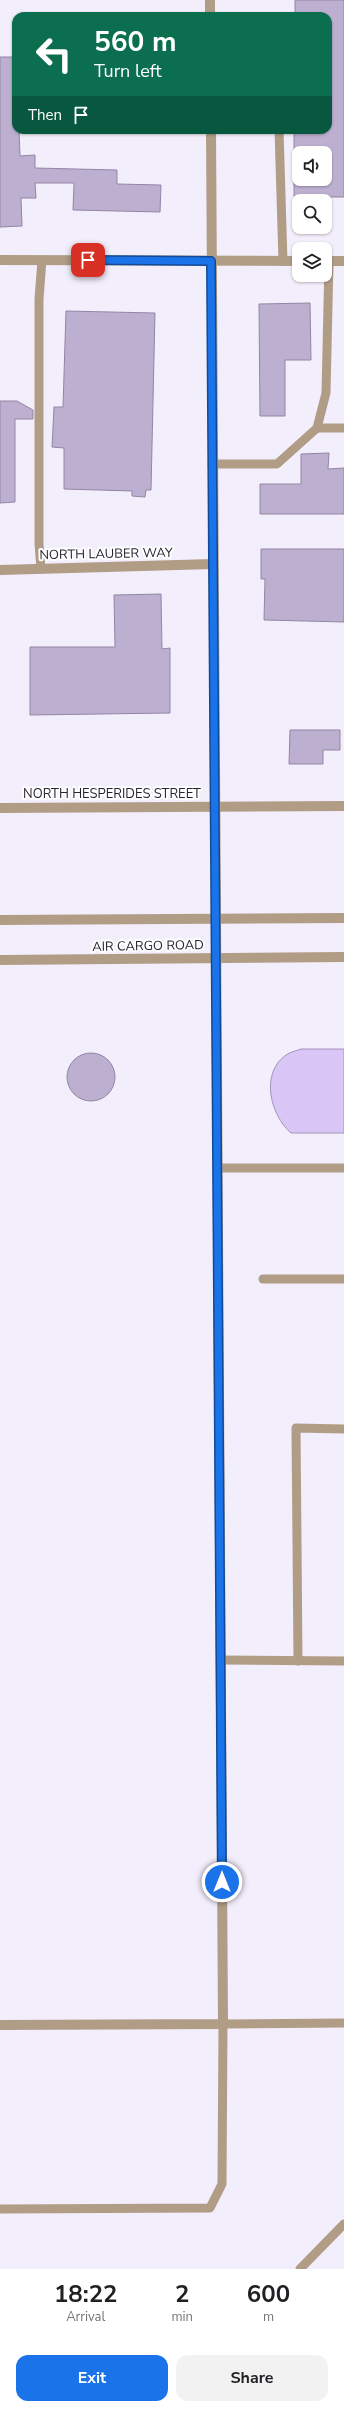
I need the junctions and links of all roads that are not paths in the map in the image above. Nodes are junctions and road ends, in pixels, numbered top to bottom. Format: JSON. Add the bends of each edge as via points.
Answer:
{"nodes":[{"id":1,"x":210,"y":0,"type":"edge"},
{"id":2,"x":210,"y":12,"type":"edge"},
{"id":3,"x":211,"y":134,"type":"edge"},
{"id":4,"x":280,"y":134,"type":"edge"},
{"id":5,"x":0,"y":260,"type":"edge"},
{"id":6,"x":42,"y":260,"type":"junction"},
{"id":7,"x":211,"y":261,"type":"junction"},
{"id":8,"x":283,"y":261,"type":"junction"},
{"id":9,"x":292,"y":261,"type":"edge"},
{"id":10,"x":332,"y":261,"type":"edge"},
{"id":11,"x":344,"y":261,"type":"edge"},
{"id":12,"x":327,"y":282,"type":"edge"},
{"id":13,"x":317,"y":428,"type":"junction"},
{"id":14,"x":344,"y":428,"type":"edge"},
{"id":15,"x":212,"y":464,"type":"junction"},
{"id":16,"x":213,"y":564,"type":"junction"},
{"id":17,"x":41,"y":569,"type":"junction"},
{"id":18,"x":0,"y":570,"type":"edge"},
{"id":19,"x":216,"y":806,"type":"junction"},
{"id":20,"x":344,"y":806,"type":"edge"},
{"id":21,"x":0,"y":808,"type":"edge"},
{"id":22,"x":217,"y":918,"type":"junction"},
{"id":23,"x":344,"y":918,"type":"edge"},
{"id":24,"x":0,"y":920,"type":"edge"},
{"id":25,"x":344,"y":957,"type":"edge"},
{"id":26,"x":217,"y":958,"type":"junction"},
{"id":27,"x":0,"y":960,"type":"edge"},
{"id":28,"x":219,"y":1168,"type":"junction"},
{"id":29,"x":344,"y":1168,"type":"edge"},
{"id":30,"x":263,"y":1279,"type":"dead end"},
{"id":31,"x":344,"y":1279,"type":"edge"},
{"id":32,"x":344,"y":1429,"type":"edge"},
{"id":33,"x":221,"y":1660,"type":"junction"},
{"id":34,"x":298,"y":1661,"type":"junction"},
{"id":35,"x":344,"y":1661,"type":"edge"},
{"id":36,"x":344,"y":2023,"type":"edge"},
{"id":37,"x":223,"y":2024,"type":"junction"},
{"id":38,"x":0,"y":2025,"type":"edge"},
{"id":39,"x":0,"y":2209,"type":"edge"},
{"id":40,"x":344,"y":2224,"type":"edge"},
{"id":41,"x":300,"y":2269,"type":"edge"}],
"edges":[{"from":1,"to":2,"type":"street"},
{"from":3,"to":7,"type":"street"},
{"from":4,"to":8,"type":"lane"},
{"from":5,"to":6,"type":"street"},
{"from":6,"to":7,"type":"street"},
{"from":6,"to":17,"type":"lane","via":[[39,299]]},
{"from":7,"to":8,"type":"street"},
{"from":7,"to":15,"type":"street"},
{"from":8,"to":9,"type":"street"},
{"from":10,"to":11,"type":"street"},
{"from":12,"to":13,"type":"lane","via":[[326,394]]},
{"from":13,"to":14,"type":"lane"},
{"from":13,"to":15,"type":"lane","via":[[277,464]]},
{"from":15,"to":16,"type":"street"},
{"from":16,"to":17,"type":"street","name":"NORTH LAUBER WAY"},
{"from":16,"to":19,"type":"street"},
{"from":17,"to":18,"type":"street","name":"NORTH LAUBER WAY"},
{"from":19,"to":20,"type":"street","name":"NORTH HESPERIDES STREET"},
{"from":19,"to":21,"type":"street","name":"NORTH HESPERIDES STREET"},
{"from":19,"to":22,"type":"street"},
{"from":22,"to":23,"type":"street","name":"AIR CARGO ROAD"},
{"from":22,"to":24,"type":"street","name":"AIR CARGO ROAD"},
{"from":22,"to":26,"type":"street"},
{"from":25,"to":26,"type":"street","name":"AIR CARGO ROAD"},
{"from":26,"to":27,"type":"street","name":"AIR CARGO ROAD"},
{"from":26,"to":28,"type":"street"},
{"from":28,"to":29,"type":"lane"},
{"from":28,"to":33,"type":"street"},
{"from":30,"to":31,"type":"lane"},
{"from":32,"to":34,"type":"lane","via":[[296,1428]]},
{"from":33,"to":34,"type":"lane"},
{"from":33,"to":37,"type":"street"},
{"from":34,"to":35,"type":"lane"},
{"from":36,"to":37,"type":"lane"},
{"from":37,"to":38,"type":"street"},
{"from":37,"to":39,"type":"lane","via":[[222,2184],[210,2208]]},
{"from":40,"to":41,"type":"lane"}]}
